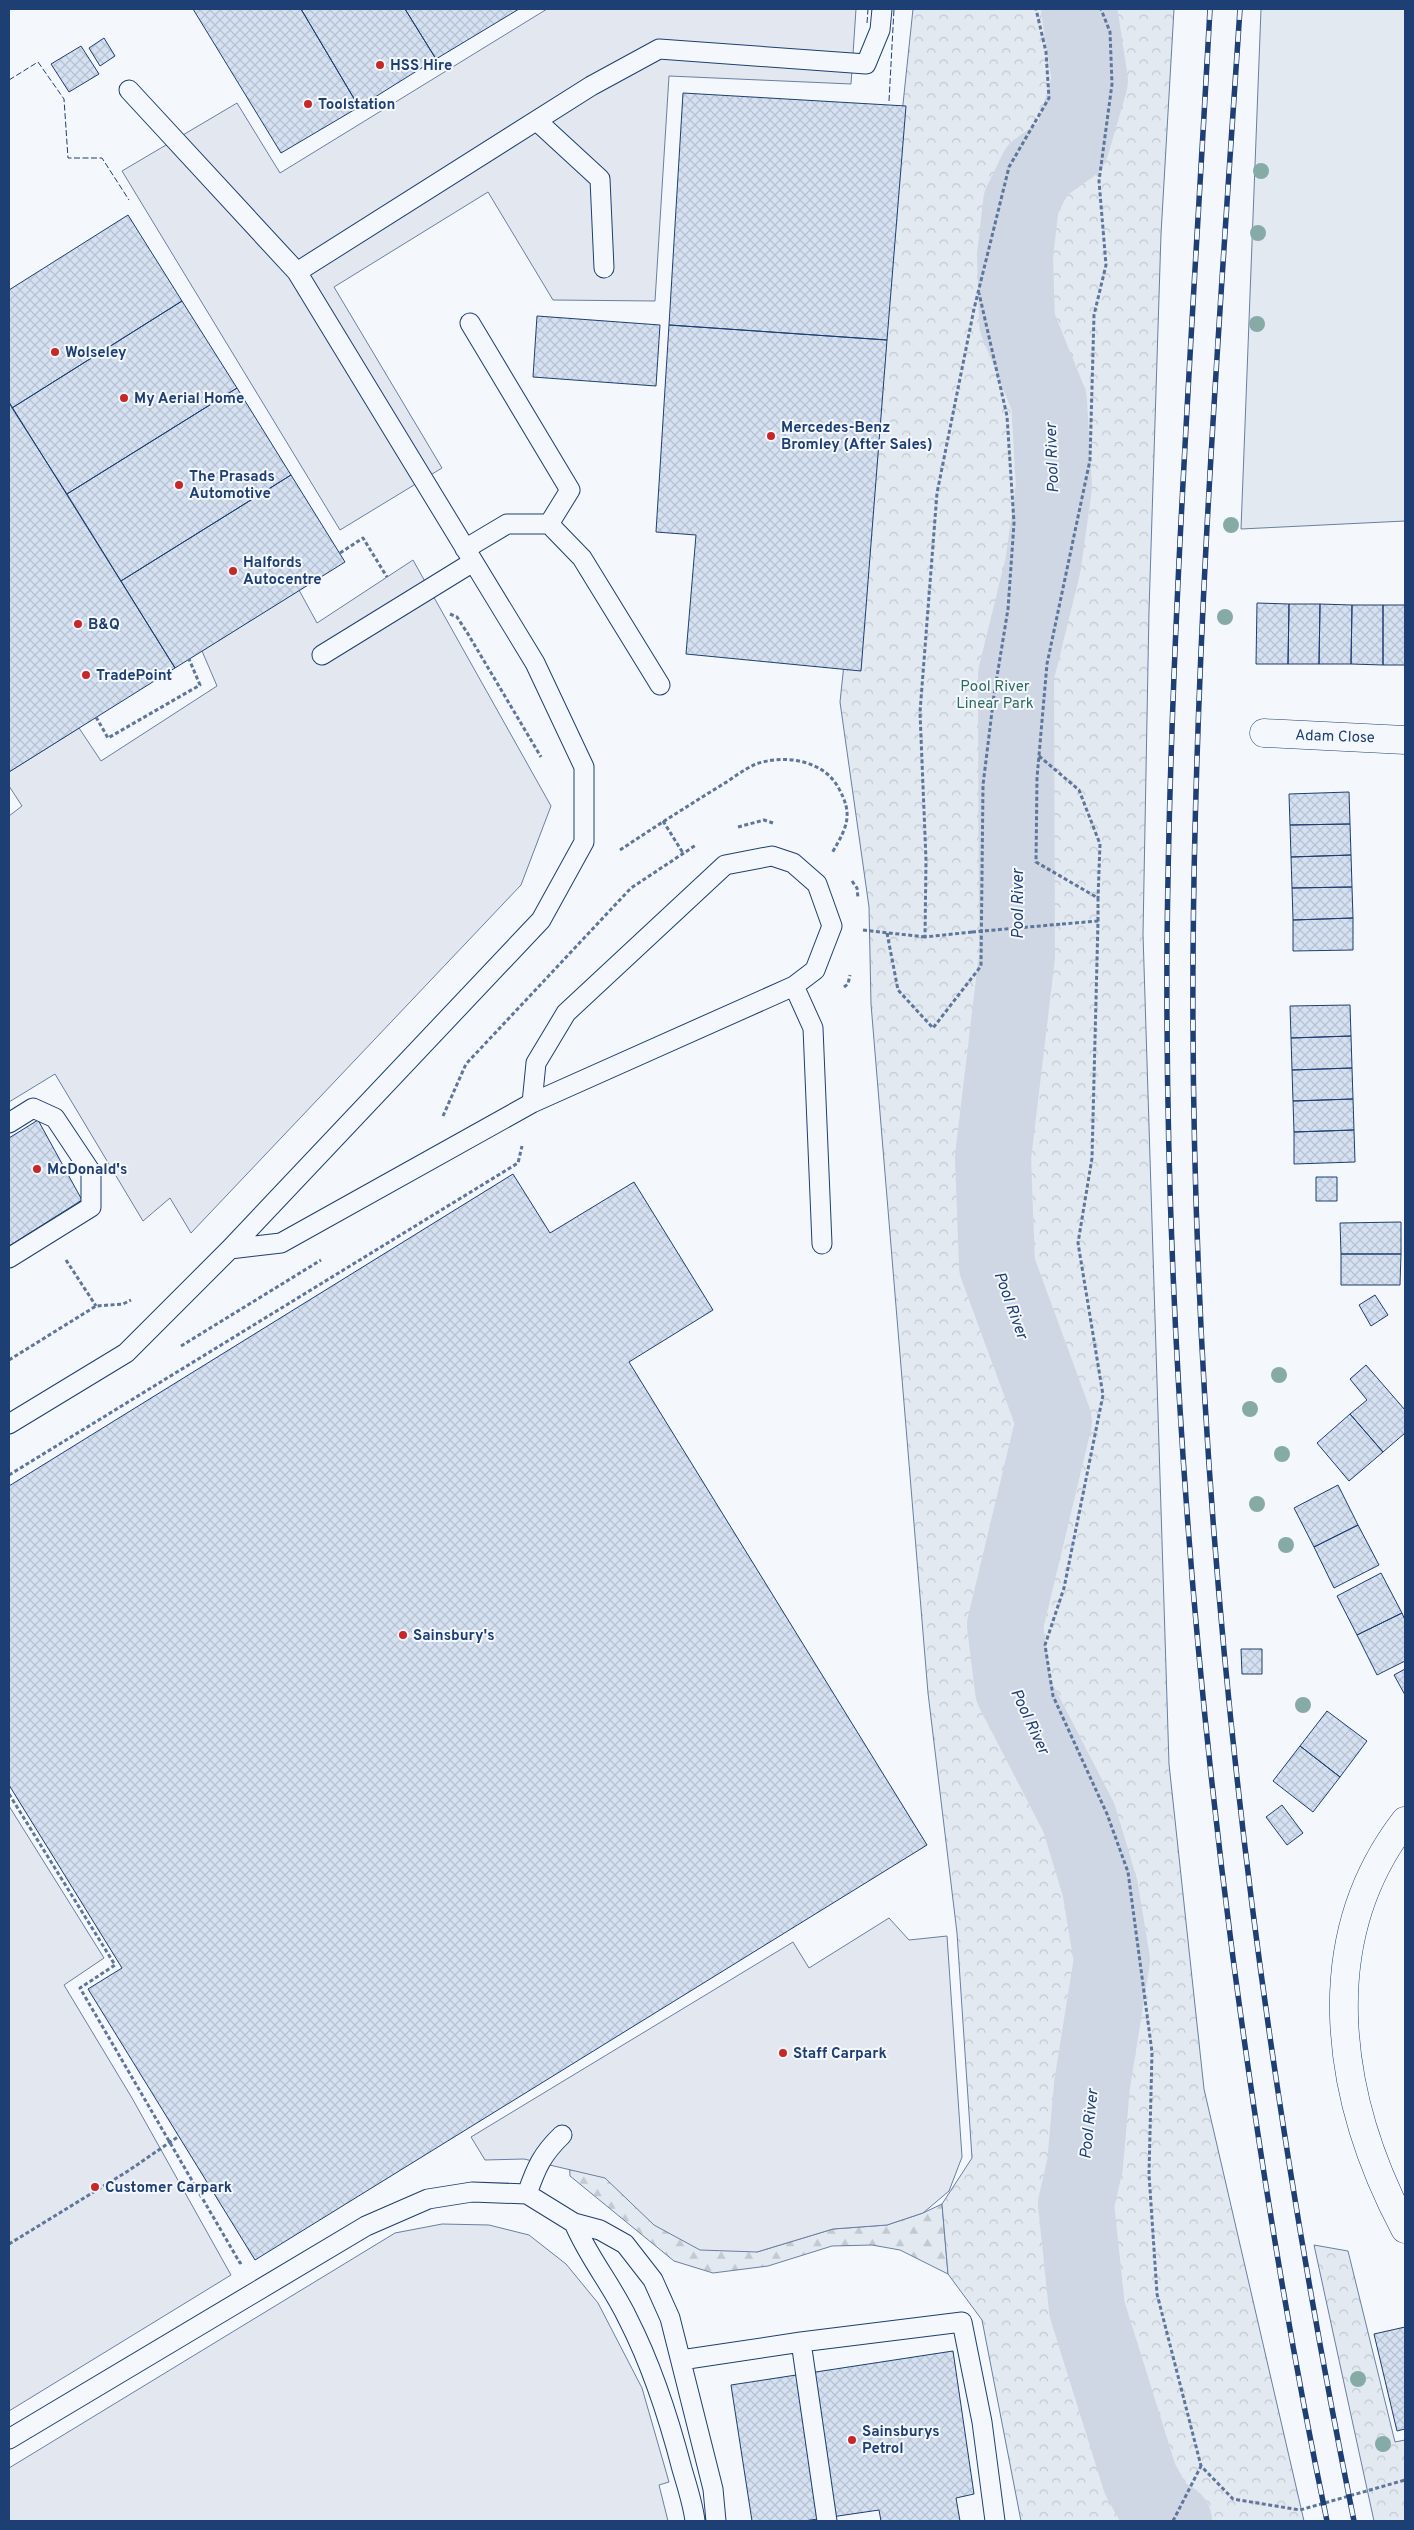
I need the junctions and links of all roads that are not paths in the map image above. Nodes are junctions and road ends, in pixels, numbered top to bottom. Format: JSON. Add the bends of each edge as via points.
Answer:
{"nodes":[{"id":1,"x":882,"y":9,"type":"edge"},
{"id":2,"x":129,"y":90,"type":"dead end"},
{"id":3,"x":538,"y":121,"type":"junction"},
{"id":4,"x":604,"y":268,"type":"dead end"},
{"id":5,"x":297,"y":272,"type":"junction"},
{"id":6,"x":470,"y":323,"type":"dead end"},
{"id":7,"x":549,"y":524,"type":"junction"},
{"id":8,"x":469,"y":556,"type":"junction"},
{"id":9,"x":322,"y":655,"type":"dead end"},
{"id":10,"x":660,"y":685,"type":"dead end"},
{"id":11,"x":1264,"y":733,"type":"dead end"},
{"id":12,"x":1405,"y":740,"type":"edge"},
{"id":13,"x":794,"y":986,"type":"junction"},
{"id":14,"x":532,"y":1103,"type":"junction"},
{"id":15,"x":9,"y":1123,"type":"edge"},
{"id":16,"x":822,"y":1244,"type":"dead end"},
{"id":17,"x":230,"y":1249,"type":"junction"},
{"id":18,"x":9,"y":1258,"type":"edge"},
{"id":19,"x":9,"y":1424,"type":"edge"},
{"id":20,"x":1405,"y":1820,"type":"edge"},
{"id":21,"x":562,"y":2135,"type":"dead end"},
{"id":22,"x":527,"y":2194,"type":"junction"},
{"id":23,"x":574,"y":2223,"type":"junction"},
{"id":24,"x":1405,"y":2228,"type":"edge"},
{"id":25,"x":801,"y":2342,"type":"junction"},
{"id":26,"x":681,"y":2360,"type":"junction"},
{"id":27,"x":9,"y":2439,"type":"edge"},
{"id":28,"x":695,"y":2521,"type":"edge"},
{"id":29,"x":716,"y":2521,"type":"edge"},
{"id":30,"x":827,"y":2521,"type":"edge"},
{"id":31,"x":994,"y":2521,"type":"edge"}],
"edges":[{"from":1,"to":3,"type":"lane","via":[[880,30],[866,64],[659,49]]},
{"from":2,"to":5,"type":"lane"},
{"from":3,"to":4,"type":"lane","via":[[600,179]]},
{"from":3,"to":5,"type":"lane"},
{"from":5,"to":8,"type":"lane"},
{"from":6,"to":7,"type":"lane","via":[[570,490]]},
{"from":7,"to":8,"type":"lane","via":[[506,524]]},
{"from":7,"to":10,"type":"lane","via":[[582,558]]},
{"from":8,"to":9,"type":"lane"},
{"from":8,"to":17,"type":"lane","via":[[535,663],[584,767],[584,842],[541,920]]},
{"from":11,"to":12,"type":"street","name":"Adam Close"},
{"from":13,"to":14,"type":"lane"},
{"from":13,"to":14,"type":"lane","via":[[815,970],[832,926],[817,884],[793,863],[772,856],[724,865],[566,1013],[536,1063]]},
{"from":13,"to":16,"type":"lane","via":[[813,1028]]},
{"from":14,"to":17,"type":"lane","via":[[281,1243]]},
{"from":15,"to":18,"type":"lane","via":[[33,1108],[55,1118],[91,1172],[91,1206]]},
{"from":17,"to":19,"type":"lane","via":[[126,1353]]},
{"from":20,"to":24,"type":"street","via":[[1366,1888],[1344,1973],[1343,2009],[1346,2053],[1364,2135],[1384,2188]]},
{"from":21,"to":22,"type":"lane","via":[[546,2150]]},
{"from":22,"to":23,"type":"lane"},
{"from":22,"to":27,"type":"lane","via":[[472,2192],[428,2199],[366,2226]]},
{"from":23,"to":26,"type":"lane","via":[[600,2230],[625,2244],[653,2280],[670,2318]]},
{"from":23,"to":28,"type":"lane","via":[[585,2249],[600,2268],[629,2320],[640,2346],[676,2447]]},
{"from":25,"to":26,"type":"lane"},
{"from":25,"to":30,"type":"lane"},
{"from":25,"to":31,"type":"lane","via":[[962,2322],[982,2422]]},
{"from":26,"to":29,"type":"lane","via":[[713,2489]]}]}
